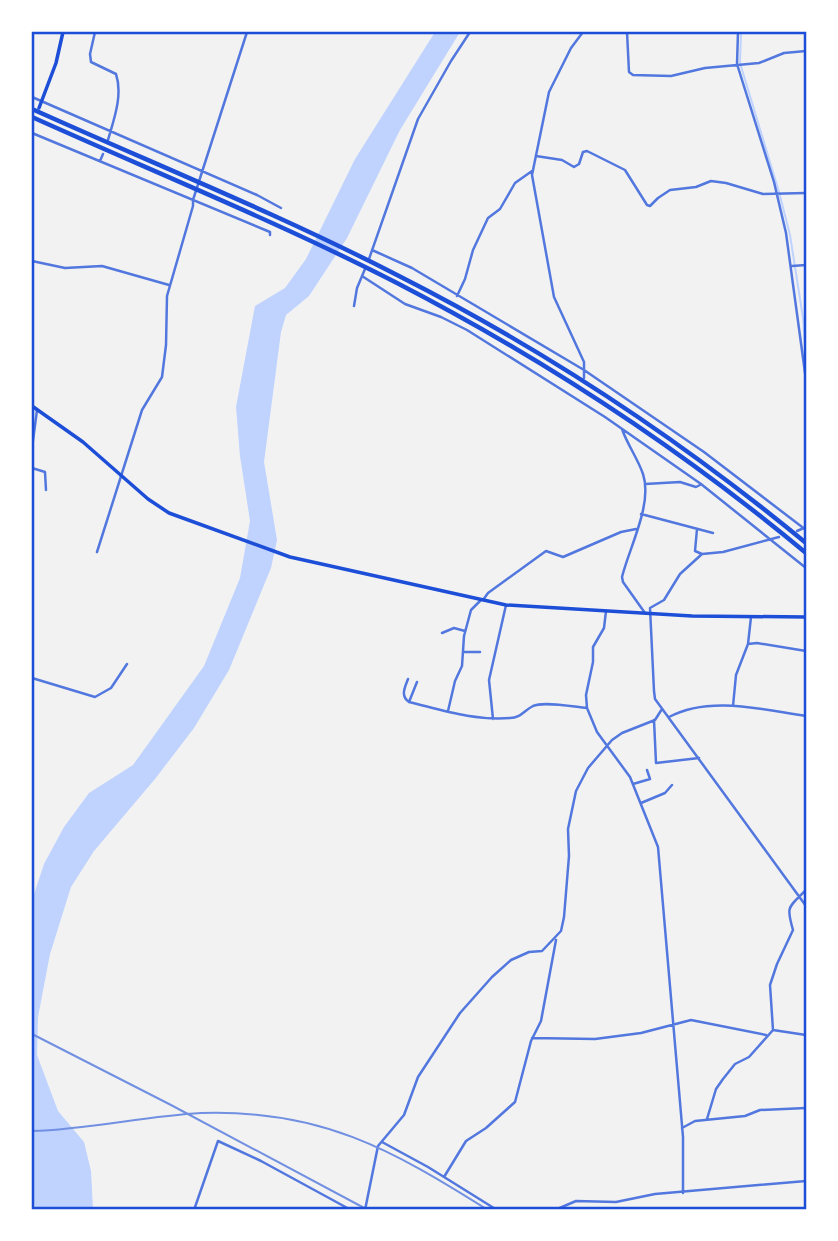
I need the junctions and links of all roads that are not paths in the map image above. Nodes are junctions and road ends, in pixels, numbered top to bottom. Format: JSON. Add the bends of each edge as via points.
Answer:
{"nodes":[{"id":1,"x":63,"y":32,"type":"edge"},
{"id":2,"x":95,"y":32,"type":"edge"},
{"id":3,"x":247,"y":32,"type":"edge"},
{"id":4,"x":470,"y":32,"type":"edge"},
{"id":5,"x":583,"y":32,"type":"edge"},
{"id":6,"x":627,"y":32,"type":"edge"},
{"id":7,"x":738,"y":32,"type":"edge"},
{"id":8,"x":807,"y":51,"type":"edge"},
{"id":9,"x":739,"y":65,"type":"junction"},
{"id":10,"x":32,"y":97,"type":"edge"},
{"id":11,"x":42,"y":102,"type":"junction"},
{"id":12,"x":39,"y":108,"type":"dead end"},
{"id":13,"x":32,"y":109,"type":"edge"},
{"id":14,"x":32,"y":117,"type":"edge"},
{"id":15,"x":110,"y":132,"type":"junction"},
{"id":16,"x":32,"y":133,"type":"edge"},
{"id":17,"x":108,"y":139,"type":"dead end"},
{"id":18,"x":103,"y":154,"type":"dead end"},
{"id":19,"x":534,"y":156,"type":"junction"},
{"id":20,"x":100,"y":161,"type":"junction"},
{"id":21,"x":532,"y":171,"type":"junction"},
{"id":22,"x":203,"y":173,"type":"junction"},
{"id":23,"x":807,"y":193,"type":"edge"},
{"id":24,"x":779,"y":194,"type":"junction"},
{"id":25,"x":261,"y":197,"type":"junction"},
{"id":26,"x":192,"y":200,"type":"junction"},
{"id":27,"x":258,"y":204,"type":"dead end"},
{"id":28,"x":281,"y":208,"type":"dead end"},
{"id":29,"x":252,"y":219,"type":"dead end"},
{"id":30,"x":250,"y":224,"type":"junction"},
{"id":31,"x":270,"y":235,"type":"dead end"},
{"id":32,"x":372,"y":250,"type":"junction"},
{"id":33,"x":32,"y":261,"type":"edge"},
{"id":34,"x":807,"y":265,"type":"edge"},
{"id":35,"x":794,"y":266,"type":"junction"},
{"id":36,"x":362,"y":276,"type":"junction"},
{"id":37,"x":169,"y":285,"type":"junction"},
{"id":38,"x":457,"y":296,"type":"junction"},
{"id":39,"x":354,"y":306,"type":"dead end"},
{"id":40,"x":584,"y":370,"type":"junction"},
{"id":41,"x":584,"y":378,"type":"dead end"},
{"id":42,"x":807,"y":380,"type":"edge"},
{"id":43,"x":584,"y":398,"type":"dead end"},
{"id":44,"x":582,"y":403,"type":"junction"},
{"id":45,"x":32,"y":406,"type":"edge"},
{"id":46,"x":37,"y":410,"type":"junction"},
{"id":47,"x":622,"y":429,"type":"junction"},
{"id":48,"x":32,"y":449,"type":"edge"},
{"id":49,"x":32,"y":468,"type":"edge"},
{"id":50,"x":121,"y":475,"type":"junction"},
{"id":51,"x":645,"y":484,"type":"junction"},
{"id":52,"x":701,"y":484,"type":"junction"},
{"id":53,"x":46,"y":490,"type":"dead end"},
{"id":54,"x":641,"y":514,"type":"junction"},
{"id":55,"x":806,"y":528,"type":"edge"},
{"id":56,"x":697,"y":529,"type":"junction"},
{"id":57,"x":638,"y":530,"type":"junction"},
{"id":58,"x":797,"y":531,"type":"dead end"},
{"id":59,"x":713,"y":533,"type":"dead end"},
{"id":60,"x":779,"y":537,"type":"dead end"},
{"id":61,"x":772,"y":538,"type":"junction"},
{"id":62,"x":807,"y":543,"type":"edge"},
{"id":63,"x":97,"y":552,"type":"dead end"},
{"id":64,"x":807,"y":553,"type":"edge"},
{"id":65,"x":702,"y":554,"type":"junction"},
{"id":66,"x":807,"y":568,"type":"edge"},
{"id":67,"x":482,"y":600,"type":"junction"},
{"id":68,"x":506,"y":605,"type":"junction"},
{"id":69,"x":606,"y":611,"type":"junction"},
{"id":70,"x":647,"y":613,"type":"junction"},
{"id":71,"x":751,"y":617,"type":"junction"},
{"id":72,"x":807,"y":617,"type":"edge"},
{"id":73,"x":465,"y":631,"type":"junction"},
{"id":74,"x":442,"y":633,"type":"dead end"},
{"id":75,"x":748,"y":644,"type":"junction"},
{"id":76,"x":807,"y":651,"type":"edge"},
{"id":77,"x":464,"y":652,"type":"junction"},
{"id":78,"x":480,"y":652,"type":"dead end"},
{"id":79,"x":127,"y":664,"type":"dead end"},
{"id":80,"x":32,"y":678,"type":"edge"},
{"id":81,"x":408,"y":679,"type":"dead end"},
{"id":82,"x":417,"y":682,"type":"dead end"},
{"id":83,"x":408,"y":702,"type":"junction"},
{"id":84,"x":733,"y":706,"type":"junction"},
{"id":85,"x":587,"y":708,"type":"junction"},
{"id":86,"x":662,"y":709,"type":"junction"},
{"id":87,"x":448,"y":711,"type":"junction"},
{"id":88,"x":807,"y":716,"type":"edge"},
{"id":89,"x":669,"y":717,"type":"junction"},
{"id":90,"x":493,"y":719,"type":"junction"},
{"id":91,"x":654,"y":720,"type":"junction"},
{"id":92,"x":605,"y":746,"type":"junction"},
{"id":93,"x":699,"y":758,"type":"junction"},
{"id":94,"x":647,"y":770,"type":"dead end"},
{"id":95,"x":633,"y":784,"type":"junction"},
{"id":96,"x":672,"y":785,"type":"dead end"},
{"id":97,"x":641,"y":803,"type":"junction"},
{"id":98,"x":807,"y":890,"type":"edge"},
{"id":99,"x":800,"y":897,"type":"junction"},
{"id":100,"x":807,"y":906,"type":"edge"},
{"id":101,"x":556,"y":937,"type":"junction"},
{"id":102,"x":672,"y":1026,"type":"junction"},
{"id":103,"x":773,"y":1030,"type":"junction"},
{"id":104,"x":767,"y":1035,"type":"junction"},
{"id":105,"x":807,"y":1035,"type":"edge"},
{"id":106,"x":532,"y":1038,"type":"junction"},
{"id":107,"x":807,"y":1108,"type":"edge"},
{"id":108,"x":707,"y":1119,"type":"junction"},
{"id":109,"x":682,"y":1128,"type":"junction"},
{"id":110,"x":382,"y":1142,"type":"junction"},
{"id":111,"x":444,"y":1177,"type":"junction"},
{"id":112,"x":807,"y":1181,"type":"edge"},
{"id":113,"x":682,"y":1193,"type":"junction"},
{"id":114,"x":194,"y":1209,"type":"edge"},
{"id":115,"x":351,"y":1209,"type":"edge"},
{"id":116,"x":365,"y":1209,"type":"edge"},
{"id":117,"x":497,"y":1209,"type":"edge"},
{"id":118,"x":555,"y":1209,"type":"edge"}],
"edges":[{"from":1,"to":11,"type":"main road"},
{"from":2,"to":15,"type":"street","via":[[91,62],[118,79]]},
{"from":3,"to":22,"type":"street"},
{"from":4,"to":32,"type":"street","via":[[418,118]]},
{"from":5,"to":19,"type":"street","via":[[549,92]]},
{"from":6,"to":9,"type":"street","via":[[631,74],[671,76]]},
{"from":7,"to":9,"type":"street"},
{"from":8,"to":9,"type":"street"},
{"from":9,"to":24,"type":"street"},
{"from":10,"to":11,"type":"street"},
{"from":11,"to":12,"type":"main road"},
{"from":11,"to":15,"type":"street"},
{"from":13,"to":62,"type":"highway","via":[[280,218],[481,320],[612,400]]},
{"from":14,"to":64,"type":"highway","via":[[277,225],[505,343],[674,452]]},
{"from":15,"to":17,"type":"street"},
{"from":15,"to":22,"type":"street"},
{"from":16,"to":20,"type":"street"},
{"from":18,"to":20,"type":"street"},
{"from":19,"to":21,"type":"street"},
{"from":19,"to":24,"type":"street","via":[[562,160],[574,167],[587,150],[625,170],[650,206],[670,190],[711,181]]},
{"from":20,"to":26,"type":"street"},
{"from":21,"to":38,"type":"street","via":[[515,183],[500,209],[488,218]]},
{"from":21,"to":40,"type":"street","via":[[554,297]]},
{"from":22,"to":25,"type":"street"},
{"from":22,"to":26,"type":"street"},
{"from":23,"to":24,"type":"street"},
{"from":24,"to":35,"type":"street"},
{"from":25,"to":27,"type":"street"},
{"from":25,"to":28,"type":"street"},
{"from":26,"to":30,"type":"street"},
{"from":26,"to":37,"type":"street"},
{"from":29,"to":30,"type":"street"},
{"from":30,"to":31,"type":"street"},
{"from":32,"to":36,"type":"street"},
{"from":32,"to":38,"type":"street"},
{"from":33,"to":37,"type":"street","via":[[65,268],[102,267]]},
{"from":34,"to":35,"type":"street"},
{"from":35,"to":42,"type":"street"},
{"from":36,"to":39,"type":"street"},
{"from":36,"to":44,"type":"street","via":[[405,303],[467,330]]},
{"from":37,"to":50,"type":"street","via":[[162,377],[142,410]]},
{"from":38,"to":40,"type":"street"},
{"from":40,"to":41,"type":"street"},
{"from":40,"to":55,"type":"street"},
{"from":43,"to":44,"type":"street"},
{"from":44,"to":47,"type":"street"},
{"from":45,"to":46,"type":"main road"},
{"from":46,"to":48,"type":"street"},
{"from":46,"to":50,"type":"main road"},
{"from":47,"to":51,"type":"street"},
{"from":47,"to":52,"type":"street"},
{"from":49,"to":53,"type":"street","via":[[45,472]]},
{"from":50,"to":63,"type":"street"},
{"from":50,"to":67,"type":"main road","via":[[178,517],[290,557]]},
{"from":51,"to":52,"type":"street"},
{"from":51,"to":54,"type":"street"},
{"from":52,"to":61,"type":"street"},
{"from":54,"to":56,"type":"street"},
{"from":54,"to":57,"type":"street"},
{"from":55,"to":58,"type":"street"},
{"from":56,"to":59,"type":"street"},
{"from":56,"to":65,"type":"street","via":[[694,547]]},
{"from":57,"to":67,"type":"street","via":[[621,531],[563,557],[546,551]]},
{"from":57,"to":70,"type":"street","via":[[622,577]]},
{"from":60,"to":61,"type":"street"},
{"from":61,"to":65,"type":"street"},
{"from":61,"to":66,"type":"street"},
{"from":65,"to":70,"type":"street","via":[[680,575],[664,600]]},
{"from":67,"to":68,"type":"main road"},
{"from":67,"to":73,"type":"street","via":[[472,607]]},
{"from":68,"to":69,"type":"main road"},
{"from":68,"to":90,"type":"street","via":[[489,680]]},
{"from":69,"to":70,"type":"main road"},
{"from":69,"to":85,"type":"street","via":[[604,628],[593,647]]},
{"from":70,"to":71,"type":"main road"},
{"from":70,"to":86,"type":"street","via":[[655,699]]},
{"from":71,"to":72,"type":"main road"},
{"from":71,"to":75,"type":"street"},
{"from":73,"to":74,"type":"street","via":[[454,628]]},
{"from":73,"to":77,"type":"street"},
{"from":75,"to":76,"type":"street"},
{"from":75,"to":84,"type":"street","via":[[736,675]]},
{"from":77,"to":78,"type":"street"},
{"from":77,"to":87,"type":"street"},
{"from":79,"to":80,"type":"street","via":[[111,688],[95,697]]},
{"from":81,"to":83,"type":"street","via":[[404,693]]},
{"from":82,"to":83,"type":"street"},
{"from":83,"to":87,"type":"street"},
{"from":84,"to":88,"type":"street"},
{"from":84,"to":89,"type":"street","via":[[701,706]]},
{"from":85,"to":90,"type":"street","via":[[536,705],[520,717]]},
{"from":85,"to":92,"type":"street"},
{"from":86,"to":89,"type":"street"},
{"from":86,"to":91,"type":"street"},
{"from":87,"to":90,"type":"street"},
{"from":89,"to":93,"type":"street"},
{"from":91,"to":92,"type":"street","via":[[622,733]]},
{"from":91,"to":93,"type":"street","via":[[656,763]]},
{"from":92,"to":95,"type":"street"},
{"from":92,"to":101,"type":"street","via":[[574,798],[564,917]]},
{"from":93,"to":99,"type":"street"},
{"from":94,"to":95,"type":"street","via":[[650,779]]},
{"from":95,"to":97,"type":"street"},
{"from":96,"to":97,"type":"street"},
{"from":97,"to":102,"type":"street","via":[[658,847]]},
{"from":98,"to":99,"type":"street"},
{"from":99,"to":100,"type":"street"},
{"from":99,"to":103,"type":"street","via":[[790,908],[793,930],[771,985]]},
{"from":101,"to":106,"type":"street","via":[[541,1021]]},
{"from":101,"to":110,"type":"street","via":[[542,951],[511,960],[460,1013],[418,1077],[404,1115]]},
{"from":102,"to":104,"type":"street","via":[[691,1020]]},
{"from":102,"to":106,"type":"street","via":[[595,1040]]},
{"from":102,"to":109,"type":"street"},
{"from":103,"to":104,"type":"street"},
{"from":103,"to":105,"type":"street"},
{"from":104,"to":108,"type":"street","via":[[723,1079]]},
{"from":106,"to":111,"type":"street","via":[[513,1106],[466,1141]]},
{"from":107,"to":108,"type":"street","via":[[771,1108]]},
{"from":108,"to":109,"type":"street"},
{"from":109,"to":113,"type":"street"},
{"from":110,"to":111,"type":"street"},
{"from":110,"to":116,"type":"street","via":[[375,1153]]},
{"from":111,"to":117,"type":"street"},
{"from":112,"to":113,"type":"street"},
{"from":113,"to":118,"type":"street","via":[[616,1202],[576,1201]]},
{"from":114,"to":115,"type":"street","via":[[218,1141]]}]}
